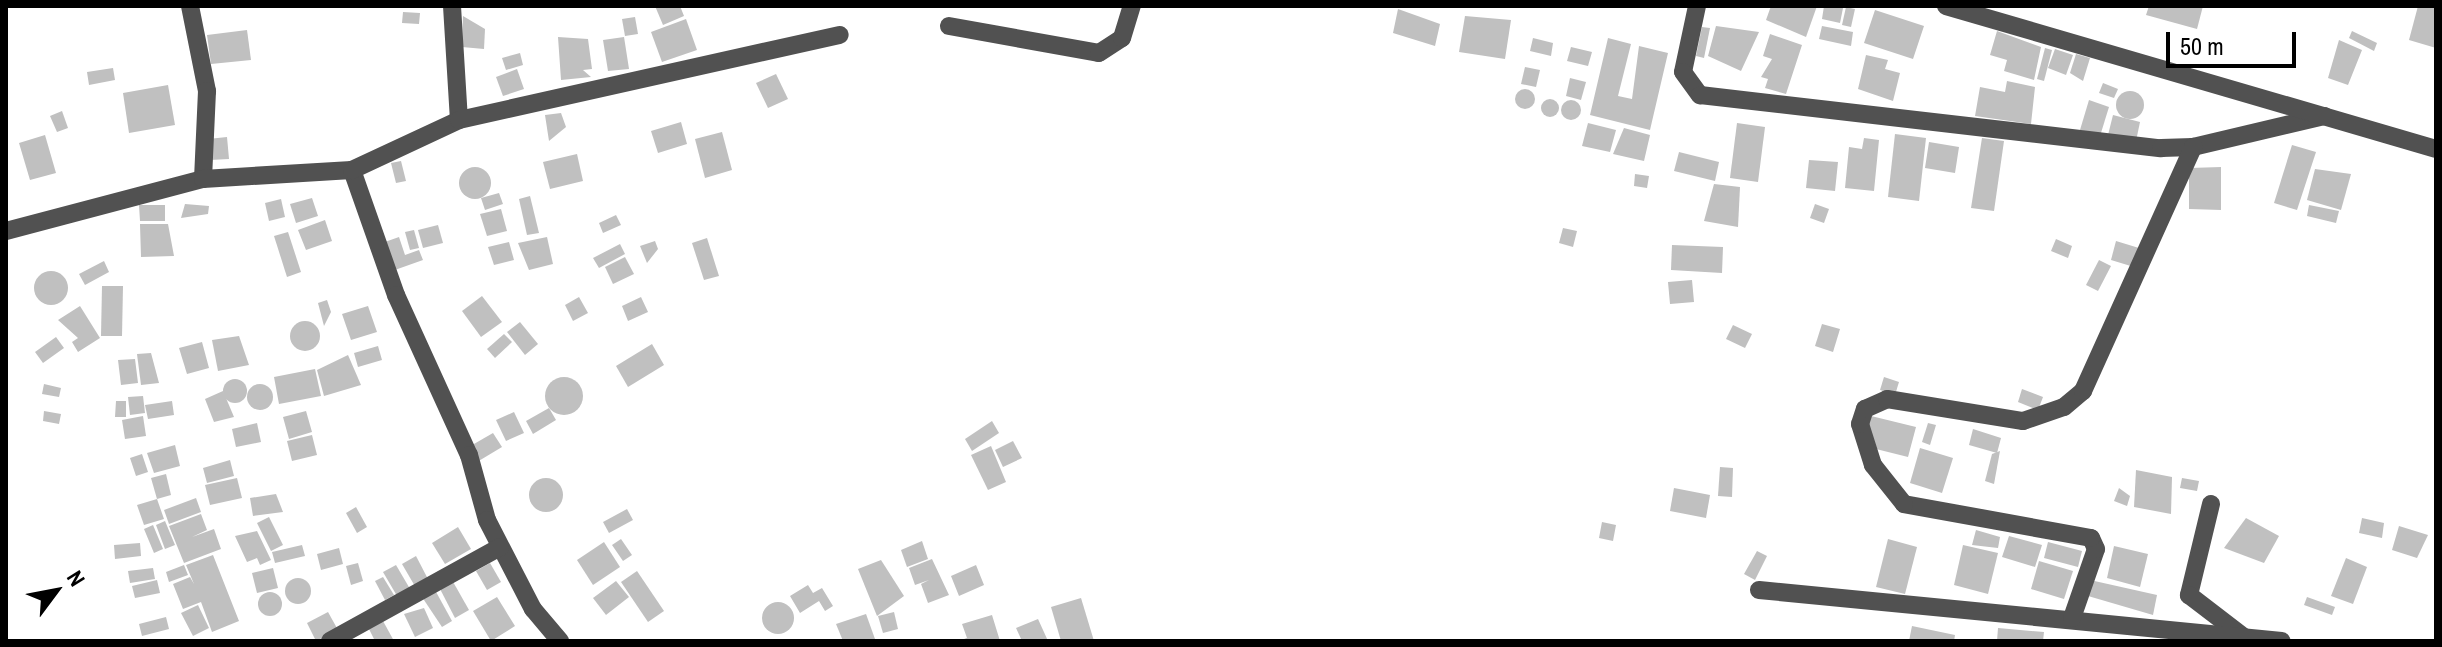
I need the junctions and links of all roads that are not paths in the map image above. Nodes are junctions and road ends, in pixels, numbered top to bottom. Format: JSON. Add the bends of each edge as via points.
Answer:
{"nodes":[{"id":1,"x":190,"y":6,"type":"edge"},
{"id":2,"x":452,"y":6,"type":"edge"},
{"id":3,"x":1132,"y":6,"type":"edge"},
{"id":4,"x":1697,"y":6,"type":"edge"},
{"id":5,"x":1946,"y":6,"type":"edge"},
{"id":6,"x":949,"y":26,"type":"dead end"},
{"id":7,"x":840,"y":35,"type":"dead end"},
{"id":8,"x":2324,"y":116,"type":"junction"},
{"id":9,"x":459,"y":120,"type":"junction"},
{"id":10,"x":2193,"y":147,"type":"junction"},
{"id":11,"x":2436,"y":149,"type":"edge"},
{"id":12,"x":352,"y":170,"type":"junction"},
{"id":13,"x":203,"y":179,"type":"junction"},
{"id":14,"x":6,"y":231,"type":"edge"},
{"id":15,"x":2211,"y":504,"type":"dead end"},
{"id":16,"x":500,"y":547,"type":"junction"},
{"id":17,"x":1759,"y":590,"type":"dead end"},
{"id":18,"x":2072,"y":618,"type":"junction"},
{"id":19,"x":2245,"y":638,"type":"junction"},
{"id":20,"x":330,"y":641,"type":"edge"},
{"id":21,"x":560,"y":641,"type":"edge"},
{"id":22,"x":2282,"y":641,"type":"edge"}],
"edges":[{"from":1,"to":13,"type":"street","via":[[207,91]]},
{"from":2,"to":9,"type":"street"},
{"from":3,"to":6,"type":"street","via":[[1122,38],[1099,53]]},
{"from":4,"to":10,"type":"street","via":[[1683,72],[1700,95]]},
{"from":5,"to":8,"type":"street"},
{"from":7,"to":9,"type":"street"},
{"from":8,"to":10,"type":"street"},
{"from":8,"to":11,"type":"street"},
{"from":9,"to":12,"type":"street"},
{"from":10,"to":18,"type":"street","via":[[2083,391],[2064,407],[2023,421],[1887,399],[1865,409],[1860,424],[1873,465],[1904,504],[2091,538],[2096,549]]},
{"from":12,"to":13,"type":"street"},
{"from":12,"to":16,"type":"street"},
{"from":13,"to":14,"type":"street"},
{"from":15,"to":19,"type":"street","via":[[2189,595]]},
{"from":16,"to":20,"type":"street"},
{"from":16,"to":21,"type":"street"},
{"from":17,"to":18,"type":"street"},
{"from":18,"to":19,"type":"street"},
{"from":19,"to":22,"type":"street"}]}
